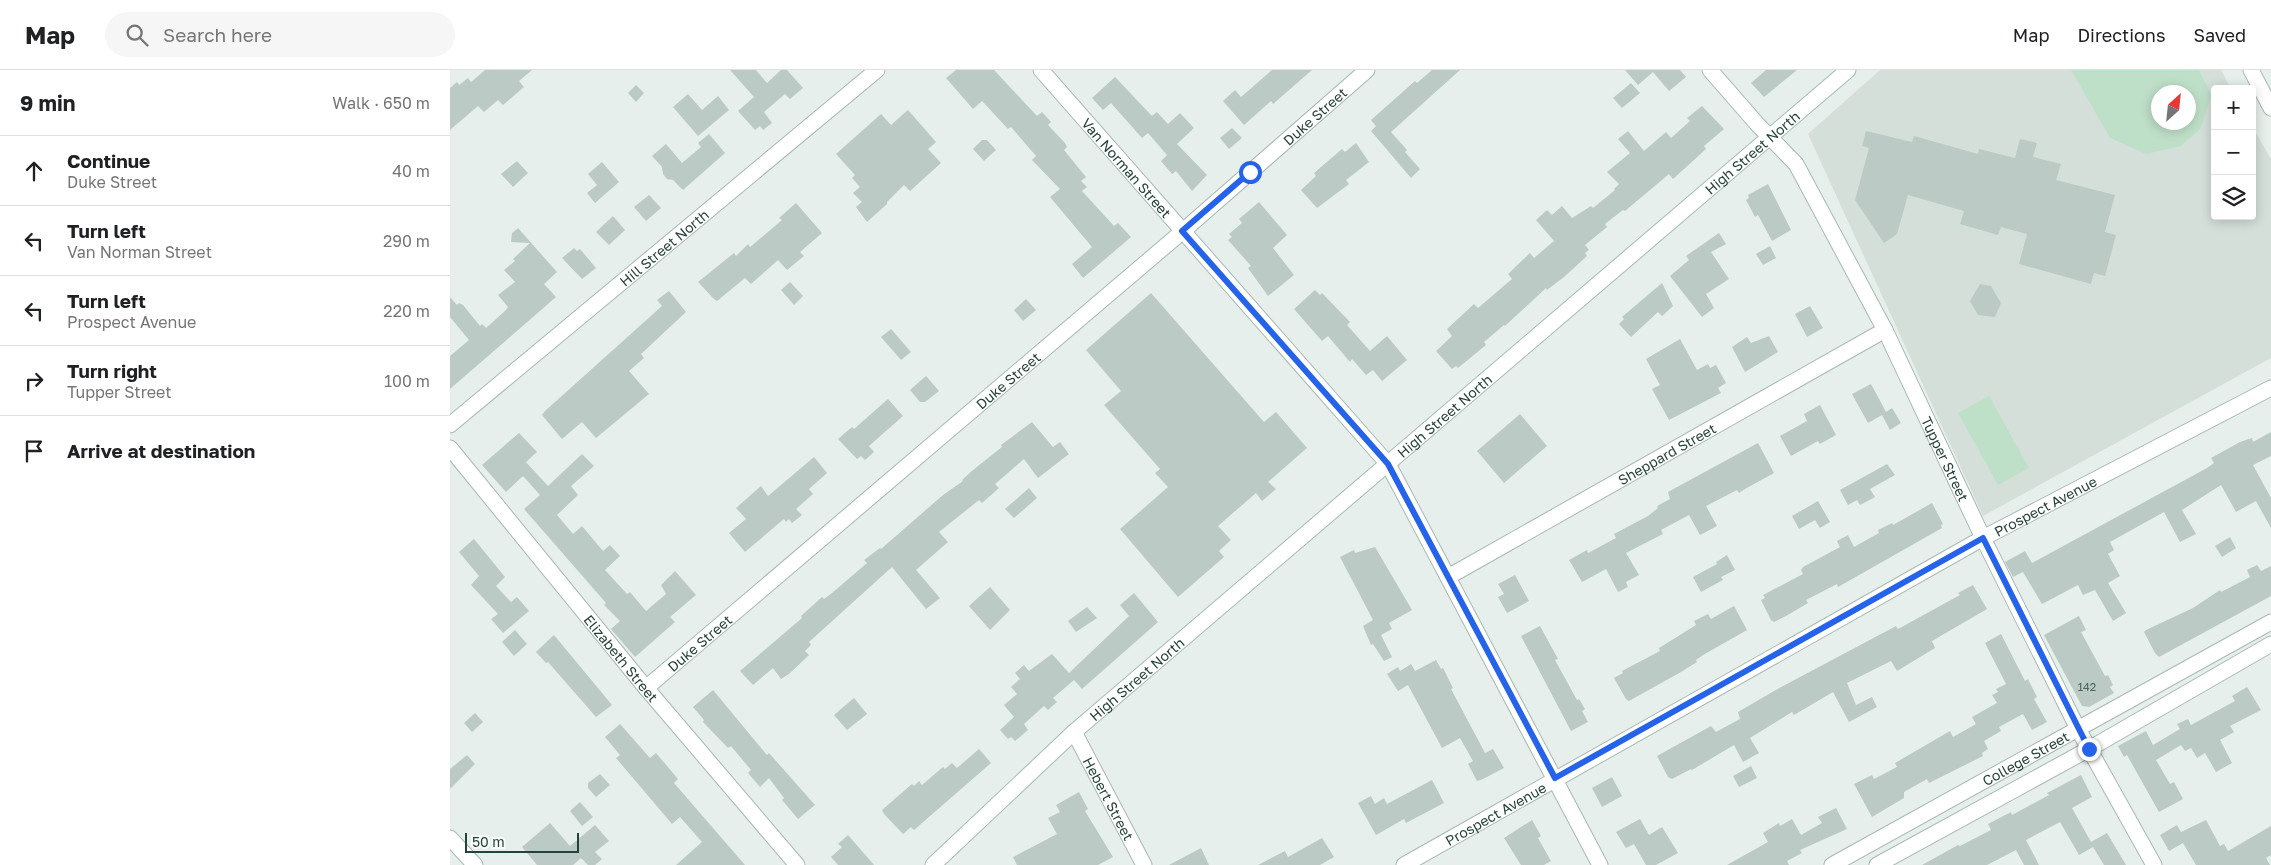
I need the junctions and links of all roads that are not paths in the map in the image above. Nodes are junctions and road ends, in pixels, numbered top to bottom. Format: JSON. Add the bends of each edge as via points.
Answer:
{"nodes":[{"id":1,"x":877,"y":70,"type":"edge"},
{"id":2,"x":1041,"y":70,"type":"edge"},
{"id":3,"x":1367,"y":70,"type":"edge"},
{"id":4,"x":1710,"y":70,"type":"edge"},
{"id":5,"x":1848,"y":70,"type":"edge"},
{"id":6,"x":2251,"y":70,"type":"edge"},
{"id":7,"x":2271,"y":108,"type":"edge"},
{"id":8,"x":1769,"y":137,"type":"junction"},
{"id":9,"x":1182,"y":231,"type":"junction"},
{"id":10,"x":1885,"y":330,"type":"junction"},
{"id":11,"x":2271,"y":388,"type":"edge"},
{"id":12,"x":450,"y":425,"type":"edge"},
{"id":13,"x":450,"y":448,"type":"edge"},
{"id":14,"x":1388,"y":464,"type":"junction"},
{"id":15,"x":1983,"y":538,"type":"junction"},
{"id":16,"x":1448,"y":577,"type":"junction"},
{"id":17,"x":2271,"y":622,"type":"edge"},
{"id":18,"x":2271,"y":644,"type":"edge"},
{"id":19,"x":646,"y":688,"type":"junction"},
{"id":20,"x":2078,"y":729,"type":"junction"},
{"id":21,"x":1074,"y":732,"type":"junction"},
{"id":22,"x":2089,"y":749,"type":"junction"},
{"id":23,"x":1555,"y":778,"type":"junction"},
{"id":24,"x":1949,"y":801,"type":"junction"},
{"id":25,"x":1958,"y":820,"type":"junction"},
{"id":26,"x":450,"y":838,"type":"edge"},
{"id":27,"x":475,"y":865,"type":"edge"},
{"id":28,"x":797,"y":865,"type":"edge"},
{"id":29,"x":933,"y":865,"type":"edge"},
{"id":30,"x":1144,"y":865,"type":"edge"},
{"id":31,"x":1404,"y":865,"type":"edge"},
{"id":32,"x":1600,"y":865,"type":"edge"},
{"id":33,"x":1832,"y":865,"type":"edge"},
{"id":34,"x":1876,"y":865,"type":"edge"},
{"id":35,"x":2154,"y":865,"type":"edge"}],
"edges":[{"from":1,"to":12,"type":"street","name":"Hill Street North"},
{"from":2,"to":9,"type":"street","name":"Van Norman Street"},
{"from":3,"to":9,"type":"street","name":"Duke Street"},
{"from":4,"to":8,"type":"street","name":"Tupper Street"},
{"from":5,"to":8,"type":"street","name":"High Street North"},
{"from":6,"to":7,"type":"street"},
{"from":8,"to":10,"type":"street","name":"Tupper Street","via":[[1796,164]]},
{"from":8,"to":14,"type":"street","name":"High Street North"},
{"from":9,"to":14,"type":"street","name":"Van Norman Street"},
{"from":9,"to":19,"type":"street","name":"Duke Street"},
{"from":10,"to":15,"type":"street","name":"Tupper Street"},
{"from":10,"to":16,"type":"street","name":"Sheppard Street"},
{"from":11,"to":15,"type":"street","name":"Prospect Avenue"},
{"from":13,"to":19,"type":"street","name":"Elizabeth Street"},
{"from":14,"to":16,"type":"street","name":"Van Norman Street"},
{"from":14,"to":21,"type":"street","name":"High Street North"},
{"from":15,"to":20,"type":"street","name":"Tupper Street"},
{"from":15,"to":23,"type":"street","name":"Prospect Avenue"},
{"from":16,"to":23,"type":"street","name":"Van Norman Street"},
{"from":17,"to":20,"type":"street","name":"College Street"},
{"from":18,"to":22,"type":"street","name":"College Street"},
{"from":19,"to":28,"type":"street","name":"Elizabeth Street"},
{"from":20,"to":22,"type":"street","name":"Tupper Street"},
{"from":20,"to":24,"type":"street","name":"College Street"},
{"from":21,"to":29,"type":"street","name":"High Street North"},
{"from":21,"to":30,"type":"street","name":"Hebert Street"},
{"from":22,"to":25,"type":"street","name":"College Street"},
{"from":22,"to":35,"type":"street","name":"Tupper Street"},
{"from":23,"to":31,"type":"street","name":"Prospect Avenue"},
{"from":23,"to":32,"type":"street","name":"Van Norman Street"},
{"from":24,"to":25,"type":"street"},
{"from":24,"to":33,"type":"street","name":"College Street"},
{"from":25,"to":34,"type":"street","name":"College Street"},
{"from":26,"to":27,"type":"street"}]}
